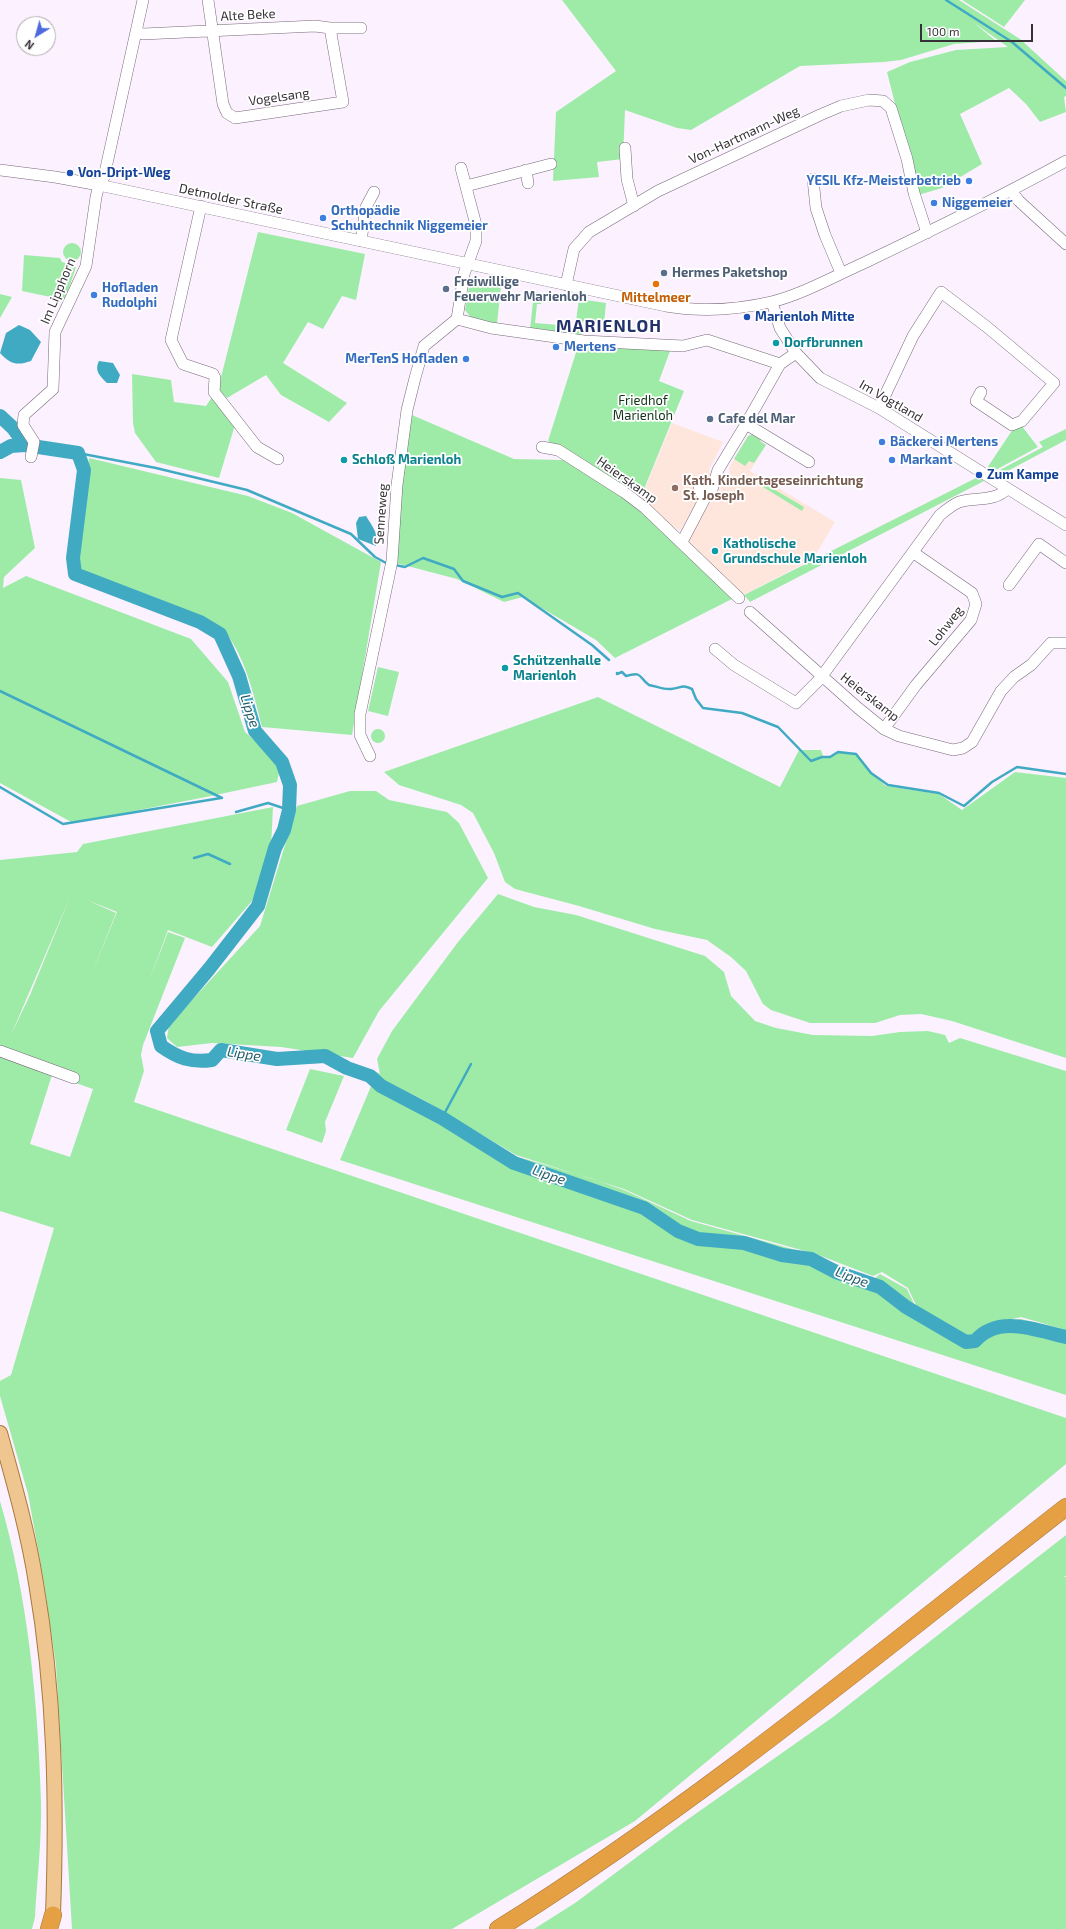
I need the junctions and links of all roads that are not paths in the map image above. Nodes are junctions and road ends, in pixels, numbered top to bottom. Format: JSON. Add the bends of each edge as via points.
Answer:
{"nodes":[{"id":1,"x":143,"y":0,"type":"edge"},
{"id":2,"x":208,"y":0,"type":"edge"},
{"id":3,"x":330,"y":28,"type":"junction"},
{"id":4,"x":361,"y":28,"type":"dead end"},
{"id":5,"x":212,"y":31,"type":"junction"},
{"id":6,"x":136,"y":32,"type":"junction"},
{"id":7,"x":625,"y":148,"type":"dead end"},
{"id":8,"x":1066,"y":161,"type":"edge"},
{"id":9,"x":551,"y":164,"type":"dead end"},
{"id":10,"x":461,"y":168,"type":"dead end"},
{"id":11,"x":0,"y":170,"type":"edge"},
{"id":12,"x":526,"y":170,"type":"junction"},
{"id":13,"x":813,"y":179,"type":"dead end"},
{"id":14,"x":528,"y":183,"type":"dead end"},
{"id":15,"x":99,"y":185,"type":"junction"},
{"id":16,"x":466,"y":186,"type":"junction"},
{"id":17,"x":1012,"y":191,"type":"junction"},
{"id":18,"x":374,"y":192,"type":"dead end"},
{"id":19,"x":201,"y":206,"type":"junction"},
{"id":20,"x":634,"y":206,"type":"junction"},
{"id":21,"x":927,"y":233,"type":"junction"},
{"id":22,"x":361,"y":241,"type":"junction"},
{"id":23,"x":1066,"y":244,"type":"edge"},
{"id":24,"x":469,"y":265,"type":"junction"},
{"id":25,"x":841,"y":273,"type":"junction"},
{"id":26,"x":566,"y":285,"type":"junction"},
{"id":27,"x":772,"y":302,"type":"junction"},
{"id":28,"x":457,"y":319,"type":"junction"},
{"id":29,"x":796,"y":353,"type":"junction"},
{"id":30,"x":780,"y":364,"type":"junction"},
{"id":31,"x":980,"y":392,"type":"dead end"},
{"id":32,"x":879,"y":408,"type":"junction"},
{"id":33,"x":746,"y":424,"type":"junction"},
{"id":34,"x":542,"y":446,"type":"dead end"},
{"id":35,"x":32,"y":455,"type":"dead end"},
{"id":36,"x":278,"y":459,"type":"dead end"},
{"id":37,"x":809,"y":462,"type":"dead end"},
{"id":38,"x":1007,"y":489,"type":"junction"},
{"id":39,"x":1066,"y":525,"type":"edge"},
{"id":40,"x":682,"y":542,"type":"junction"},
{"id":41,"x":914,"y":553,"type":"junction"},
{"id":42,"x":1066,"y":563,"type":"edge"},
{"id":43,"x":1009,"y":585,"type":"dead end"},
{"id":44,"x":739,"y":598,"type":"dead end"},
{"id":45,"x":750,"y":612,"type":"dead end"},
{"id":46,"x":1066,"y":643,"type":"edge"},
{"id":47,"x":715,"y":649,"type":"dead end"},
{"id":48,"x":821,"y":675,"type":"junction"},
{"id":49,"x":884,"y":729,"type":"junction"},
{"id":50,"x":370,"y":756,"type":"dead end"},
{"id":51,"x":0,"y":1051,"type":"edge"},
{"id":52,"x":74,"y":1078,"type":"dead end"},
{"id":53,"x":0,"y":1433,"type":"edge"},
{"id":54,"x":1066,"y":1507,"type":"edge"},
{"id":55,"x":51,"y":1924,"type":"edge"},
{"id":56,"x":498,"y":1929,"type":"edge"}],
"edges":[{"from":1,"to":6,"type":"street"},
{"from":2,"to":5,"type":"street"},
{"from":3,"to":4,"type":"street","name":"Alte Beke"},
{"from":3,"to":5,"type":"street","name":"Alte Beke","via":[[315,26]]},
{"from":3,"to":5,"type":"street","name":"Vogelsang","via":[[344,102],[235,118],[228,113],[223,104]]},
{"from":5,"to":6,"type":"street","name":"Alte Beke","via":[[143,34]]},
{"from":6,"to":15,"type":"street","via":[[104,177]]},
{"from":7,"to":20,"type":"street","via":[[627,179]]},
{"from":8,"to":17,"type":"street","name":"Detmolder Straße"},
{"from":9,"to":12,"type":"street"},
{"from":10,"to":16,"type":"street"},
{"from":11,"to":15,"type":"street","name":"Detmolder Straße"},
{"from":12,"to":14,"type":"street"},
{"from":12,"to":16,"type":"street"},
{"from":13,"to":25,"type":"street","via":[[816,208]]},
{"from":15,"to":19,"type":"street","name":"Detmolder Straße"},
{"from":15,"to":35,"type":"street","name":"Im Lipphorn","via":[[86,266],[55,332],[53,388],[24,415],[23,425],[34,442]]},
{"from":16,"to":24,"type":"street","via":[[476,225],[476,241]]},
{"from":17,"to":21,"type":"street","name":"Detmolder Straße"},
{"from":17,"to":23,"type":"street","via":[[1019,201]]},
{"from":18,"to":22,"type":"street","via":[[366,208]]},
{"from":19,"to":22,"type":"street","name":"Detmolder Straße"},
{"from":19,"to":36,"type":"street","via":[[171,340],[183,364],[213,374],[214,392],[257,448]]},
{"from":20,"to":21,"type":"street","name":"Von-Hartmann-Weg","via":[[658,191],[841,106],[870,100],[883,101],[891,108]]},
{"from":20,"to":26,"type":"street","name":"Von-Hartmann-Weg","via":[[589,232],[580,242],[573,252]]},
{"from":21,"to":25,"type":"street","name":"Detmolder Straße"},
{"from":22,"to":24,"type":"street","name":"Detmolder Straße"},
{"from":24,"to":26,"type":"street","name":"Detmolder Straße"},
{"from":24,"to":28,"type":"street","via":[[464,274]]},
{"from":25,"to":27,"type":"street","name":"Detmolder Straße"},
{"from":26,"to":27,"type":"street","name":"Detmolder Straße","via":[[681,308],[726,309]]},
{"from":27,"to":29,"type":"street","name":"Im Vogtland","via":[[780,328]]},
{"from":28,"to":30,"type":"street","via":[[491,328],[584,341],[683,346],[707,340]]},
{"from":28,"to":50,"type":"street","name":"Senneweg","via":[[424,346],[406,416],[398,477],[392,565],[360,714],[360,735]]},
{"from":29,"to":30,"type":"street"},
{"from":29,"to":32,"type":"street","name":"Im Vogtland","via":[[820,378]]},
{"from":30,"to":33,"type":"street"},
{"from":31,"to":32,"type":"street","via":[[976,401],[1012,425],[1022,421],[1054,383],[940,292],[913,336]]},
{"from":32,"to":38,"type":"street","name":"Im Vogtland"},
{"from":33,"to":37,"type":"street"},
{"from":33,"to":40,"type":"street","via":[[718,470],[711,493],[705,498]]},
{"from":34,"to":40,"type":"street","name":"Heierskamp","via":[[558,450],[624,492]]},
{"from":38,"to":39,"type":"street","name":"Im Vogtland"},
{"from":38,"to":41,"type":"street","via":[[992,497],[954,504],[940,515]]},
{"from":40,"to":44,"type":"street","name":"Heierskamp"},
{"from":41,"to":48,"type":"street"},
{"from":41,"to":49,"type":"street","name":"Lohweg","via":[[972,593],[976,604],[971,620],[916,685]]},
{"from":42,"to":43,"type":"street","via":[[1039,544]]},
{"from":45,"to":48,"type":"street","name":"Heierskamp"},
{"from":46,"to":49,"type":"street","name":"Heierskamp","via":[[1056,642],[1048,646],[1031,665],[1014,677],[1001,691],[975,738],[963,748],[945,749]]},
{"from":47,"to":48,"type":"street","via":[[734,665],[796,703]]},
{"from":48,"to":49,"type":"street","name":"Heierskamp"},
{"from":51,"to":52,"type":"street"},
{"from":53,"to":55,"type":"main road","via":[[27,1537],[48,1670],[54,1730],[55,1785]]},
{"from":54,"to":56,"type":"highway","via":[[773,1738],[568,1885]]}]}
